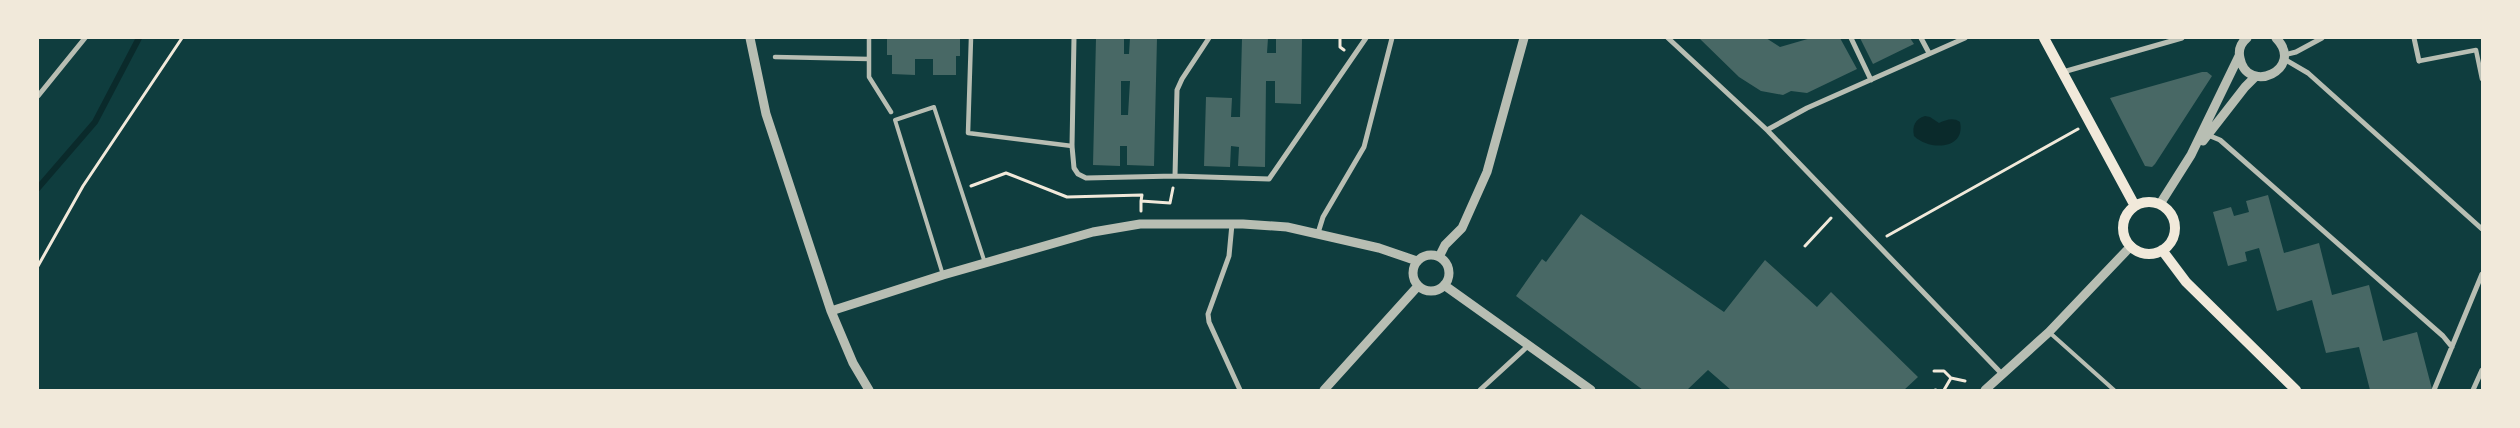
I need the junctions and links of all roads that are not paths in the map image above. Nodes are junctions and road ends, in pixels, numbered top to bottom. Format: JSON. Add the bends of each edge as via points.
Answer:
{"nodes":[{"id":1,"x":85,"y":38,"type":"edge"},
{"id":2,"x":750,"y":38,"type":"edge"},
{"id":3,"x":869,"y":38,"type":"edge"},
{"id":4,"x":971,"y":38,"type":"edge"},
{"id":5,"x":1074,"y":38,"type":"edge"},
{"id":6,"x":1209,"y":38,"type":"edge"},
{"id":7,"x":1366,"y":38,"type":"edge"},
{"id":8,"x":1392,"y":38,"type":"edge"},
{"id":9,"x":1524,"y":38,"type":"edge"},
{"id":10,"x":1668,"y":38,"type":"edge"},
{"id":11,"x":1851,"y":38,"type":"edge"},
{"id":12,"x":1921,"y":38,"type":"edge"},
{"id":13,"x":1965,"y":38,"type":"edge"},
{"id":14,"x":2044,"y":38,"type":"edge"},
{"id":15,"x":2182,"y":38,"type":"edge"},
{"id":16,"x":2244,"y":38,"type":"edge"},
{"id":17,"x":2276,"y":38,"type":"edge"},
{"id":18,"x":2321,"y":38,"type":"edge"},
{"id":19,"x":2414,"y":38,"type":"edge"},
{"id":20,"x":1929,"y":53,"type":"junction"},
{"id":21,"x":775,"y":56,"type":"dead end"},
{"id":22,"x":2239,"y":56,"type":"junction"},
{"id":23,"x":2284,"y":57,"type":"junction"},
{"id":24,"x":869,"y":59,"type":"junction"},
{"id":25,"x":2419,"y":61,"type":"joint"},
{"id":26,"x":2063,"y":72,"type":"junction"},
{"id":27,"x":2256,"y":76,"type":"junction"},
{"id":28,"x":2482,"y":79,"type":"edge"},
{"id":29,"x":1870,"y":80,"type":"junction"},
{"id":30,"x":38,"y":96,"type":"edge"},
{"id":31,"x":890,"y":112,"type":"dead end"},
{"id":32,"x":1767,"y":130,"type":"junction"},
{"id":33,"x":2208,"y":134,"type":"junction"},
{"id":34,"x":1072,"y":146,"type":"junction"},
{"id":35,"x":2191,"y":155,"type":"junction"},
{"id":36,"x":1176,"y":176,"type":"junction"},
{"id":37,"x":2160,"y":204,"type":"junction"},
{"id":38,"x":2134,"y":206,"type":"junction"},
{"id":39,"x":1232,"y":224,"type":"junction"},
{"id":40,"x":2482,"y":229,"type":"edge"},
{"id":41,"x":1318,"y":233,"type":"junction"},
{"id":42,"x":2131,"y":246,"type":"junction"},
{"id":43,"x":2162,"y":250,"type":"junction"},
{"id":44,"x":1439,"y":257,"type":"junction"},
{"id":45,"x":1417,"y":261,"type":"junction"},
{"id":46,"x":985,"y":262,"type":"junction"},
{"id":47,"x":2482,"y":274,"type":"edge"},
{"id":48,"x":943,"y":275,"type":"junction"},
{"id":49,"x":1444,"y":285,"type":"junction"},
{"id":50,"x":1418,"y":286,"type":"junction"},
{"id":51,"x":831,"y":311,"type":"junction"},
{"id":52,"x":2050,"y":332,"type":"junction"},
{"id":53,"x":1530,"y":346,"type":"junction"},
{"id":54,"x":2452,"y":347,"type":"junction"},
{"id":55,"x":2482,"y":370,"type":"edge"},
{"id":56,"x":2002,"y":374,"type":"junction"},
{"id":57,"x":869,"y":390,"type":"edge"},
{"id":58,"x":1240,"y":390,"type":"edge"},
{"id":59,"x":1324,"y":390,"type":"edge"},
{"id":60,"x":1480,"y":390,"type":"edge"},
{"id":61,"x":1591,"y":390,"type":"edge"},
{"id":62,"x":1985,"y":390,"type":"edge"},
{"id":63,"x":2114,"y":390,"type":"edge"},
{"id":64,"x":2296,"y":390,"type":"edge"},
{"id":65,"x":2434,"y":390,"type":"edge"},
{"id":66,"x":2474,"y":390,"type":"edge"}],
"edges":[{"from":1,"to":30,"type":"street"},
{"from":2,"to":51,"type":"street","via":[[766,114]]},
{"from":3,"to":24,"type":"street"},
{"from":4,"to":34,"type":"street","via":[[968,133]]},
{"from":5,"to":34,"type":"street"},
{"from":6,"to":36,"type":"street","via":[[1177,90]]},
{"from":7,"to":36,"type":"street","via":[[1268,179]]},
{"from":8,"to":41,"type":"street","via":[[1364,147],[1323,217]]},
{"from":9,"to":44,"type":"street","via":[[1487,172],[1462,228],[1445,245]]},
{"from":10,"to":32,"type":"street"},
{"from":11,"to":29,"type":"street"},
{"from":12,"to":20,"type":"street"},
{"from":13,"to":20,"type":"street"},
{"from":14,"to":26,"type":"main road"},
{"from":15,"to":26,"type":"street"},
{"from":16,"to":22,"type":"street"},
{"from":17,"to":23,"type":"street"},
{"from":18,"to":23,"type":"street"},
{"from":19,"to":25,"type":"street"},
{"from":20,"to":29,"type":"street"},
{"from":21,"to":24,"type":"street"},
{"from":22,"to":27,"type":"street","via":[[2244,69]]},
{"from":22,"to":35,"type":"street"},
{"from":23,"to":27,"type":"street","via":[[2277,72]]},
{"from":23,"to":40,"type":"street","via":[[2308,73]]},
{"from":24,"to":31,"type":"street","via":[[869,77]]},
{"from":25,"to":28,"type":"street","via":[[2476,50]]},
{"from":26,"to":38,"type":"main road"},
{"from":27,"to":33,"type":"street"},
{"from":29,"to":32,"type":"street"},
{"from":32,"to":56,"type":"street"},
{"from":33,"to":35,"type":"street"},
{"from":33,"to":54,"type":"street","via":[[2227,146],[2444,336]]},
{"from":34,"to":36,"type":"street","via":[[1074,168],[1086,178]]},
{"from":35,"to":37,"type":"street"},
{"from":37,"to":38,"type":"main road","via":[[2152,202]]},
{"from":37,"to":43,"type":"main road","via":[[2175,222],[2173,238]]},
{"from":38,"to":42,"type":"main road","via":[[2124,226]]},
{"from":39,"to":41,"type":"street"},
{"from":39,"to":46,"type":"street","via":[[1140,224],[1093,232]]},
{"from":39,"to":58,"type":"street","via":[[1229,256],[1208,314]]},
{"from":41,"to":45,"type":"street"},
{"from":42,"to":43,"type":"main road","via":[[2146,253]]},
{"from":42,"to":52,"type":"street"},
{"from":43,"to":64,"type":"main road","via":[[2186,282]]},
{"from":44,"to":45,"type":"street","via":[[1427,255]]},
{"from":44,"to":49,"type":"street","via":[[1449,270]]},
{"from":45,"to":50,"type":"street","via":[[1413,277]]},
{"from":46,"to":48,"type":"street"},
{"from":46,"to":48,"type":"lane","via":[[934,107],[895,120]]},
{"from":47,"to":54,"type":"street"},
{"from":48,"to":51,"type":"street"},
{"from":49,"to":50,"type":"street","via":[[1434,291]]},
{"from":49,"to":53,"type":"street"},
{"from":50,"to":59,"type":"street"},
{"from":51,"to":57,"type":"street","via":[[853,363]]},
{"from":52,"to":56,"type":"street"},
{"from":52,"to":63,"type":"lane"},
{"from":53,"to":60,"type":"street"},
{"from":53,"to":61,"type":"street"},
{"from":54,"to":65,"type":"street"},
{"from":55,"to":66,"type":"street"},
{"from":56,"to":62,"type":"street"}]}
